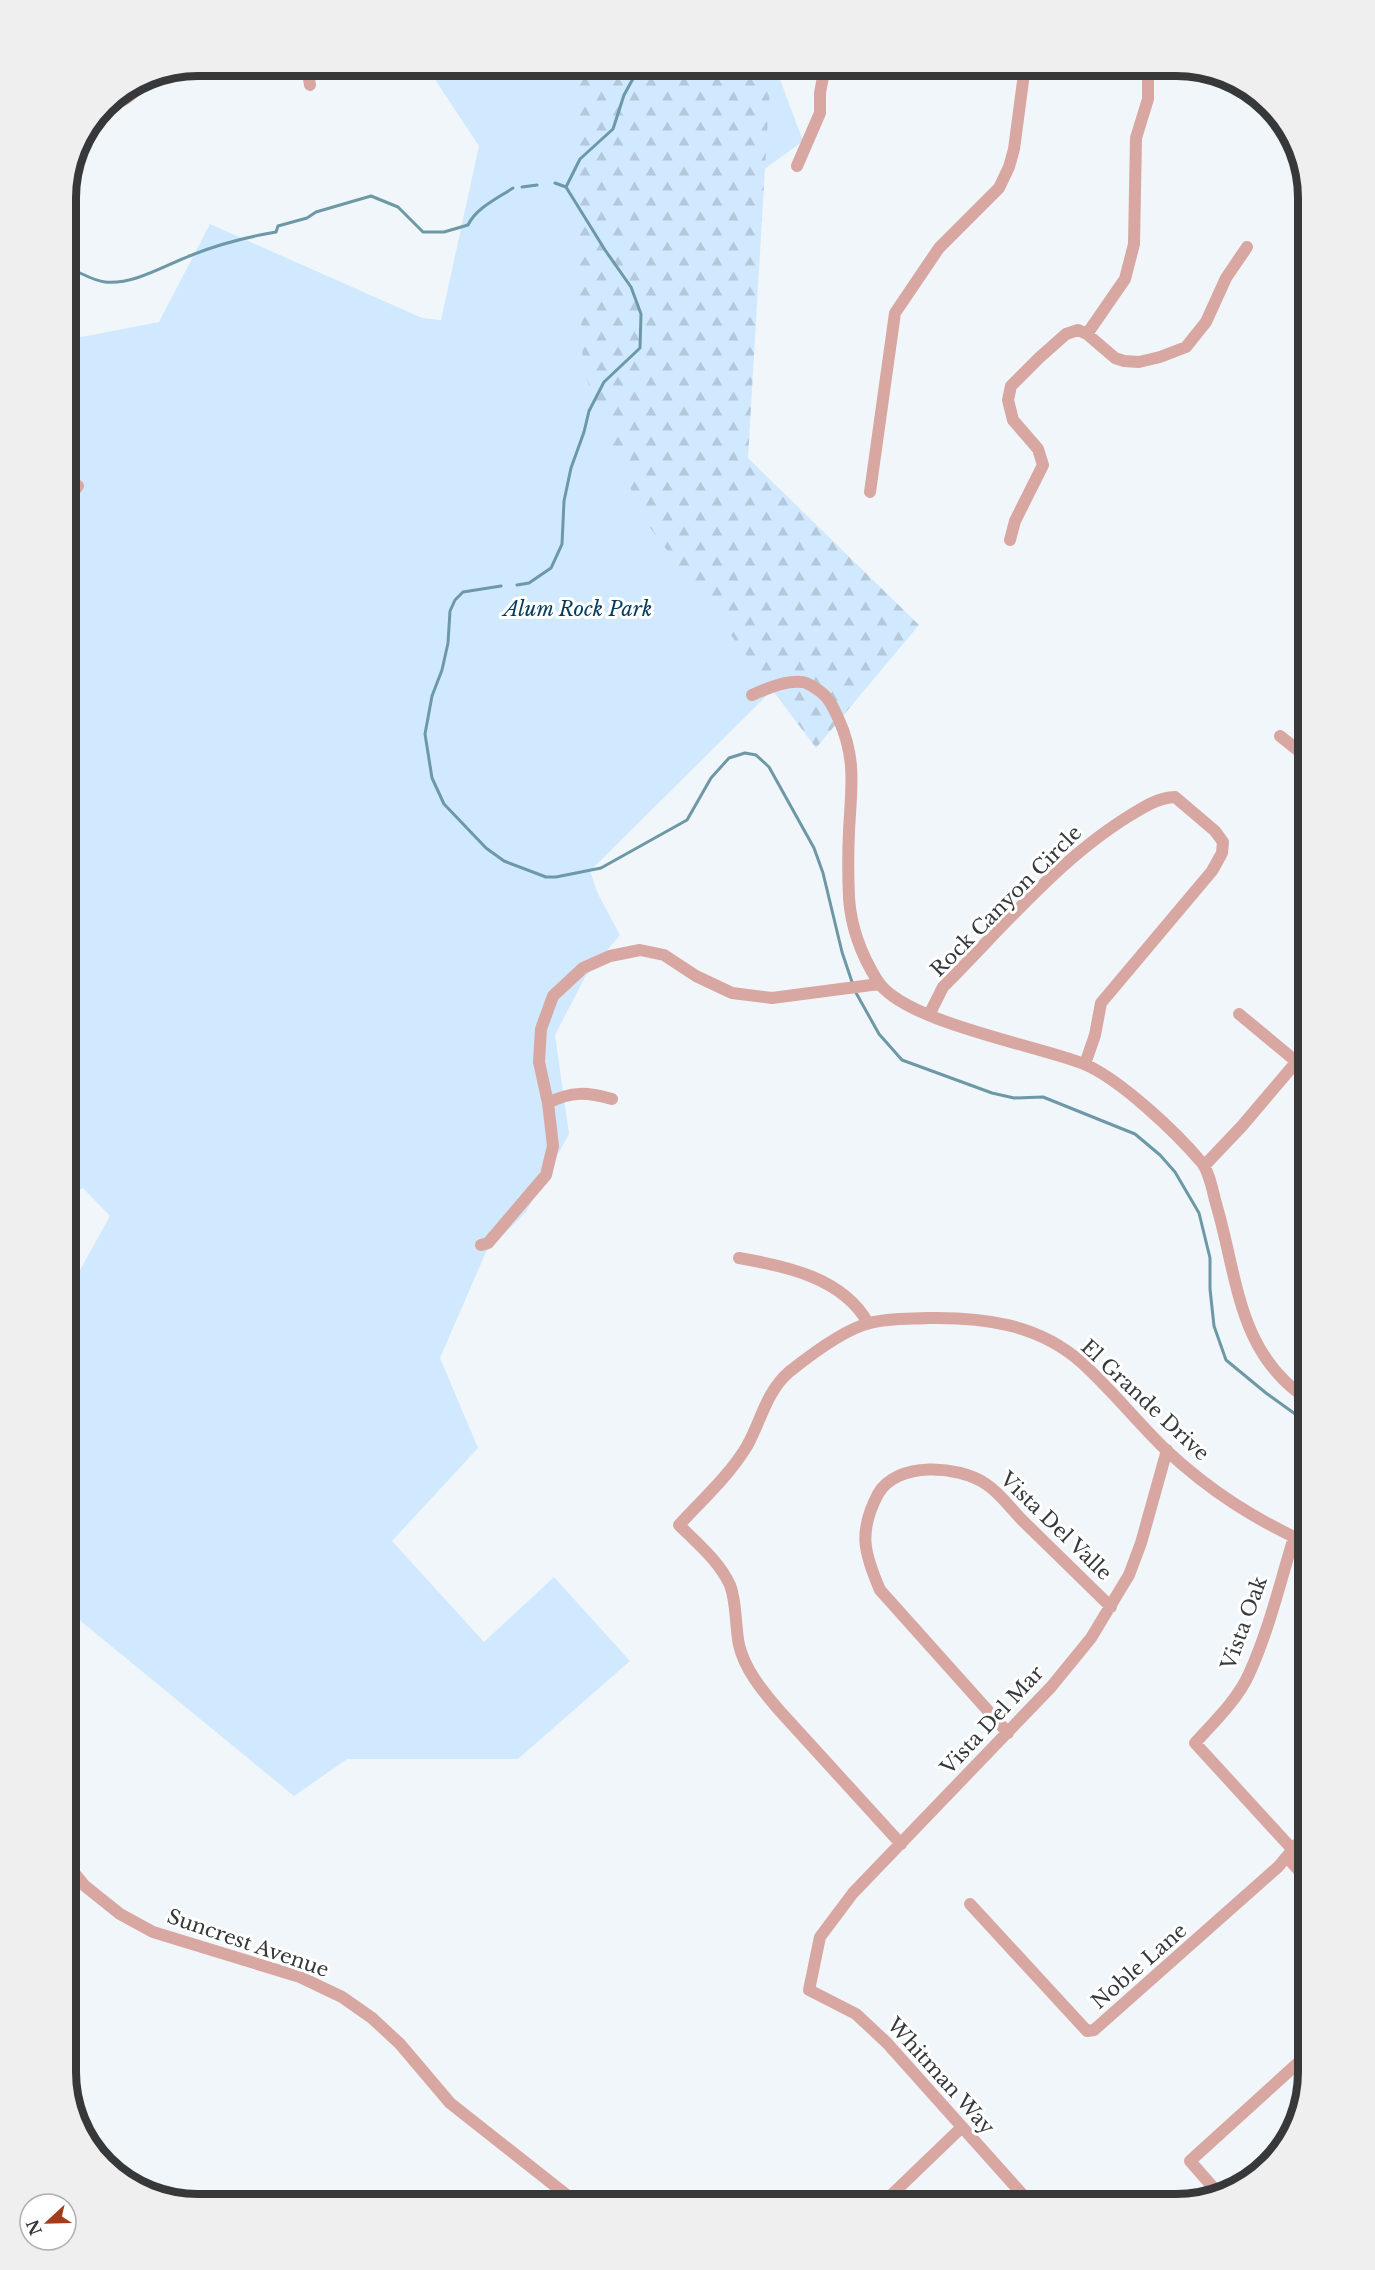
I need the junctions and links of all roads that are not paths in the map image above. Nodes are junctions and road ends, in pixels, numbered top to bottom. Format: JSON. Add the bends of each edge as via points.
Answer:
{"nodes":[{"id":1,"x":309,"y":76,"type":"edge"},
{"id":2,"x":823,"y":77,"type":"edge"},
{"id":3,"x":1024,"y":77,"type":"edge"},
{"id":4,"x":1148,"y":77,"type":"edge"},
{"id":5,"x":310,"y":85,"type":"dead end"},
{"id":6,"x":797,"y":166,"type":"dead end"},
{"id":7,"x":1247,"y":247,"type":"dead end"},
{"id":8,"x":1087,"y":334,"type":"junction"},
{"id":9,"x":870,"y":492,"type":"dead end"},
{"id":10,"x":1010,"y":540,"type":"dead end"},
{"id":11,"x":752,"y":695,"type":"dead end"},
{"id":12,"x":1280,"y":736,"type":"dead end"},
{"id":13,"x":1298,"y":750,"type":"edge"},
{"id":14,"x":879,"y":984,"type":"junction"},
{"id":15,"x":1239,"y":1014,"type":"dead end"},
{"id":16,"x":929,"y":1015,"type":"junction"},
{"id":17,"x":1297,"y":1062,"type":"joint"},
{"id":18,"x":1085,"y":1064,"type":"junction"},
{"id":19,"x":612,"y":1099,"type":"dead end"},
{"id":20,"x":548,"y":1103,"type":"junction"},
{"id":21,"x":1204,"y":1166,"type":"junction"},
{"id":22,"x":481,"y":1245,"type":"dead end"},
{"id":23,"x":739,"y":1258,"type":"dead end"},
{"id":24,"x":868,"y":1323,"type":"junction"},
{"id":25,"x":1298,"y":1392,"type":"edge"},
{"id":26,"x":1167,"y":1450,"type":"junction"},
{"id":27,"x":1294,"y":1537,"type":"junction"},
{"id":28,"x":1298,"y":1539,"type":"edge"},
{"id":29,"x":1111,"y":1607,"type":"junction"},
{"id":30,"x":1008,"y":1733,"type":"junction"},
{"id":31,"x":902,"y":1844,"type":"junction"},
{"id":32,"x":1298,"y":1844,"type":"edge"},
{"id":33,"x":1290,"y":1854,"type":"junction"},
{"id":34,"x":1298,"y":1866,"type":"edge"},
{"id":35,"x":76,"y":1875,"type":"edge"},
{"id":36,"x":970,"y":1904,"type":"dead end"},
{"id":37,"x":809,"y":1990,"type":"joint"},
{"id":38,"x":1298,"y":2063,"type":"edge"},
{"id":39,"x":962,"y":2128,"type":"junction"},
{"id":40,"x":1213,"y":2188,"type":"edge"},
{"id":41,"x":565,"y":2193,"type":"edge"},
{"id":42,"x":893,"y":2194,"type":"edge"},
{"id":43,"x":1022,"y":2194,"type":"edge"}],
"edges":[{"from":1,"to":5,"type":"street"},
{"from":2,"to":6,"type":"street","via":[[820,113]]},
{"from":3,"to":9,"type":"street","via":[[1014,148],[999,188],[939,248],[895,313]]},
{"from":4,"to":8,"type":"street","via":[[1148,99],[1136,138],[1134,244],[1125,279]]},
{"from":7,"to":8,"type":"street","via":[[1226,278],[1206,322],[1186,347],[1140,362],[1124,361]]},
{"from":8,"to":10,"type":"street","via":[[1078,330],[1066,334],[1011,386],[1008,400],[1012,420],[1038,449],[1043,465],[1015,521]]},
{"from":11,"to":14,"type":"street","via":[[802,682],[831,701],[849,742],[849,900],[862,953]]},
{"from":12,"to":13,"type":"street"},
{"from":14,"to":16,"type":"street","via":[[902,1002]]},
{"from":14,"to":20,"type":"street","via":[[772,998],[732,993],[664,955],[640,951],[610,956],[583,968],[553,996],[541,1029],[539,1062]]},
{"from":15,"to":17,"type":"street"},
{"from":16,"to":18,"type":"street"},
{"from":16,"to":18,"type":"street","name":"Rock Canyon Circle","via":[[943,987],[1077,852],[1152,802],[1175,796],[1215,831],[1223,842],[1222,853],[1212,871],[1101,1003]]},
{"from":17,"to":21,"type":"street"},
{"from":18,"to":21,"type":"street","via":[[1114,1082],[1166,1126]]},
{"from":19,"to":20,"type":"street","via":[[590,1093],[565,1095]]},
{"from":20,"to":22,"type":"street","via":[[553,1146],[546,1175],[488,1243]]},
{"from":21,"to":25,"type":"street","via":[[1248,1329],[1276,1371]]},
{"from":23,"to":24,"type":"street","via":[[779,1264],[818,1279],[860,1308]]},
{"from":24,"to":26,"type":"street","name":"El Grande Drive","via":[[976,1319],[1014,1326],[1048,1339],[1080,1361]]},
{"from":24,"to":31,"type":"street","name":"El Grande Drive","via":[[816,1351],[787,1374],[769,1398],[747,1446],[728,1473],[679,1525],[721,1568],[730,1587],[739,1646],[761,1688]]},
{"from":26,"to":27,"type":"street","name":"El Grande Drive","via":[[1222,1498]]},
{"from":26,"to":29,"type":"street","name":"Vista Del Mar","via":[[1141,1543]]},
{"from":27,"to":28,"type":"street","name":"El Grande Drive"},
{"from":27,"to":33,"type":"street","name":"Vista Oak","via":[[1249,1675],[1196,1743]]},
{"from":29,"to":30,"type":"street","name":"Vista Del Mar","via":[[1078,1654]]},
{"from":29,"to":30,"type":"street","name":"Vista Del Valle","via":[[986,1484],[955,1473],[920,1470],[891,1479],[880,1491],[867,1521],[865,1541],[867,1562],[880,1590]]},
{"from":30,"to":31,"type":"street","name":"Vista Del Mar"},
{"from":31,"to":37,"type":"street","name":"Vista Del Mar","via":[[853,1893],[820,1937]]},
{"from":32,"to":33,"type":"street"},
{"from":33,"to":34,"type":"street"},
{"from":33,"to":36,"type":"street","name":"Noble Lane","via":[[1221,1920],[1094,2030],[1087,2031]]},
{"from":35,"to":41,"type":"street","name":"Suncrest Avenue","via":[[120,1914],[153,1932],[300,1977],[342,1997],[400,2044],[450,2103]]},
{"from":37,"to":39,"type":"street","name":"Whitman Way","via":[[856,2014]]},
{"from":38,"to":40,"type":"street","via":[[1190,2162]]},
{"from":39,"to":42,"type":"street"},
{"from":39,"to":43,"type":"street","name":"Whitman Way"}]}
